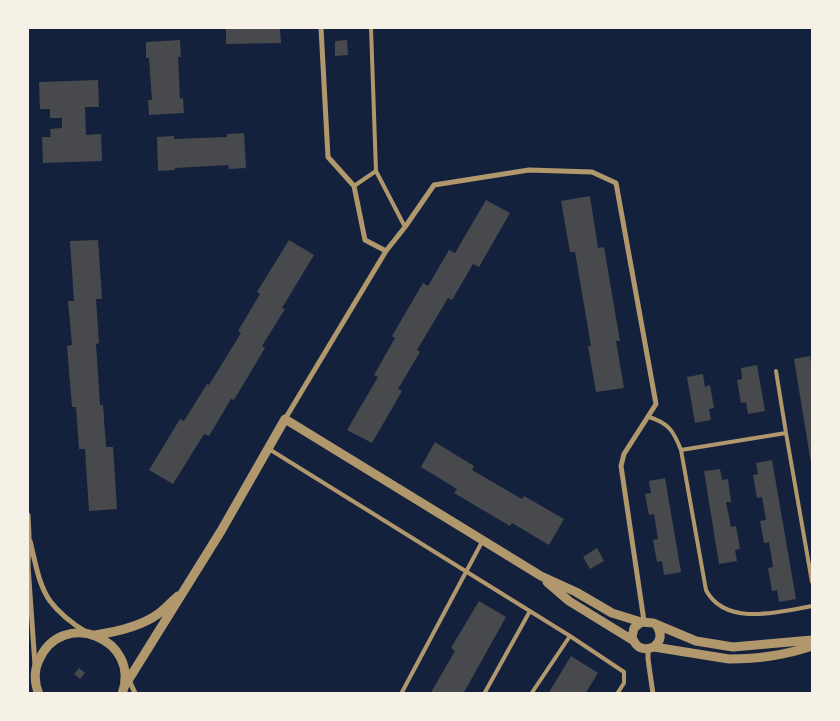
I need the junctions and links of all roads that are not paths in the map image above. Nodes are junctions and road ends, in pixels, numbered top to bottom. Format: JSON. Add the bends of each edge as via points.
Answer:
{"nodes":[{"id":1,"x":321,"y":28,"type":"edge"},
{"id":2,"x":370,"y":28,"type":"edge"},
{"id":3,"x":376,"y":171,"type":"junction"},
{"id":4,"x":354,"y":186,"type":"junction"},
{"id":5,"x":405,"y":227,"type":"junction"},
{"id":6,"x":386,"y":250,"type":"junction"},
{"id":7,"x":776,"y":371,"type":"dead end"},
{"id":8,"x":649,"y":417,"type":"junction"},
{"id":9,"x":285,"y":419,"type":"junction"},
{"id":10,"x":786,"y":433,"type":"junction"},
{"id":11,"x":268,"y":448,"type":"junction"},
{"id":12,"x":682,"y":450,"type":"junction"},
{"id":13,"x":28,"y":515,"type":"edge"},
{"id":14,"x":29,"y":536,"type":"junction"},
{"id":15,"x":483,"y":540,"type":"junction"},
{"id":16,"x":466,"y":571,"type":"junction"},
{"id":17,"x":541,"y":576,"type":"junction"},
{"id":18,"x":812,"y":582,"type":"edge"},
{"id":19,"x":186,"y":589,"type":"junction"},
{"id":20,"x":812,"y":606,"type":"edge"},
{"id":21,"x":530,"y":611,"type":"junction"},
{"id":22,"x":642,"y":622,"type":"junction"},
{"id":23,"x":657,"y":626,"type":"junction"},
{"id":24,"x":91,"y":634,"type":"junction"},
{"id":25,"x":570,"y":636,"type":"junction"},
{"id":26,"x":812,"y":640,"type":"edge"},
{"id":27,"x":634,"y":641,"type":"junction"},
{"id":28,"x":812,"y":646,"type":"edge"},
{"id":29,"x":651,"y":648,"type":"junction"},
{"id":30,"x":36,"y":670,"type":"junction"},
{"id":31,"x":135,"y":670,"type":"junction"},
{"id":32,"x":125,"y":687,"type":"edge"},
{"id":33,"x":38,"y":692,"type":"edge"},
{"id":34,"x":135,"y":693,"type":"edge"},
{"id":35,"x":401,"y":694,"type":"edge"},
{"id":36,"x":484,"y":694,"type":"edge"},
{"id":37,"x":531,"y":694,"type":"edge"},
{"id":38,"x":617,"y":694,"type":"edge"},
{"id":39,"x":653,"y":694,"type":"edge"}],
"edges":[{"from":1,"to":4,"type":"street","via":[[328,157]]},
{"from":2,"to":3,"type":"lane"},
{"from":3,"to":4,"type":"lane"},
{"from":3,"to":5,"type":"lane"},
{"from":4,"to":6,"type":"street","via":[[365,240]]},
{"from":5,"to":6,"type":"street"},
{"from":5,"to":8,"type":"street","via":[[434,185],[529,170],[592,172],[616,183],[656,404]]},
{"from":6,"to":9,"type":"street"},
{"from":7,"to":10,"type":"lane"},
{"from":8,"to":12,"type":"lane","via":[[662,421]]},
{"from":8,"to":22,"type":"street","via":[[624,454],[621,466]]},
{"from":9,"to":11,"type":"street"},
{"from":9,"to":15,"type":"street"},
{"from":10,"to":12,"type":"lane"},
{"from":10,"to":18,"type":"lane"},
{"from":11,"to":16,"type":"lane"},
{"from":11,"to":19,"type":"street"},
{"from":12,"to":20,"type":"lane","via":[[706,590],[711,598],[731,610],[756,615]]},
{"from":13,"to":14,"type":"street"},
{"from":14,"to":24,"type":"street","via":[[42,585],[50,601],[73,624]]},
{"from":14,"to":30,"type":"street","via":[[28,566]]},
{"from":15,"to":16,"type":"lane"},
{"from":15,"to":17,"type":"street"},
{"from":16,"to":21,"type":"lane"},
{"from":16,"to":35,"type":"lane"},
{"from":17,"to":22,"type":"street","via":[[612,613]]},
{"from":17,"to":27,"type":"street","via":[[569,602]]},
{"from":19,"to":24,"type":"street","via":[[156,615],[140,624],[115,632]]},
{"from":19,"to":31,"type":"street"},
{"from":21,"to":25,"type":"lane"},
{"from":21,"to":36,"type":"lane"},
{"from":22,"to":23,"type":"street"},
{"from":22,"to":27,"type":"street","via":[[633,632]]},
{"from":23,"to":26,"type":"street","via":[[696,641],[733,647]]},
{"from":23,"to":29,"type":"street","via":[[660,640]]},
{"from":24,"to":30,"type":"street","via":[[69,634],[53,641],[42,654]]},
{"from":24,"to":32,"type":"street","via":[[105,640],[120,656]]},
{"from":25,"to":37,"type":"lane"},
{"from":25,"to":38,"type":"lane","via":[[624,672],[624,683]]},
{"from":27,"to":29,"type":"street","via":[[638,647]]},
{"from":28,"to":29,"type":"street","via":[[768,657],[741,659]]},
{"from":29,"to":39,"type":"street"},
{"from":30,"to":33,"type":"street"},
{"from":31,"to":32,"type":"street"},
{"from":31,"to":34,"type":"street"},
{"from":32,"to":34,"type":"street"}]}
